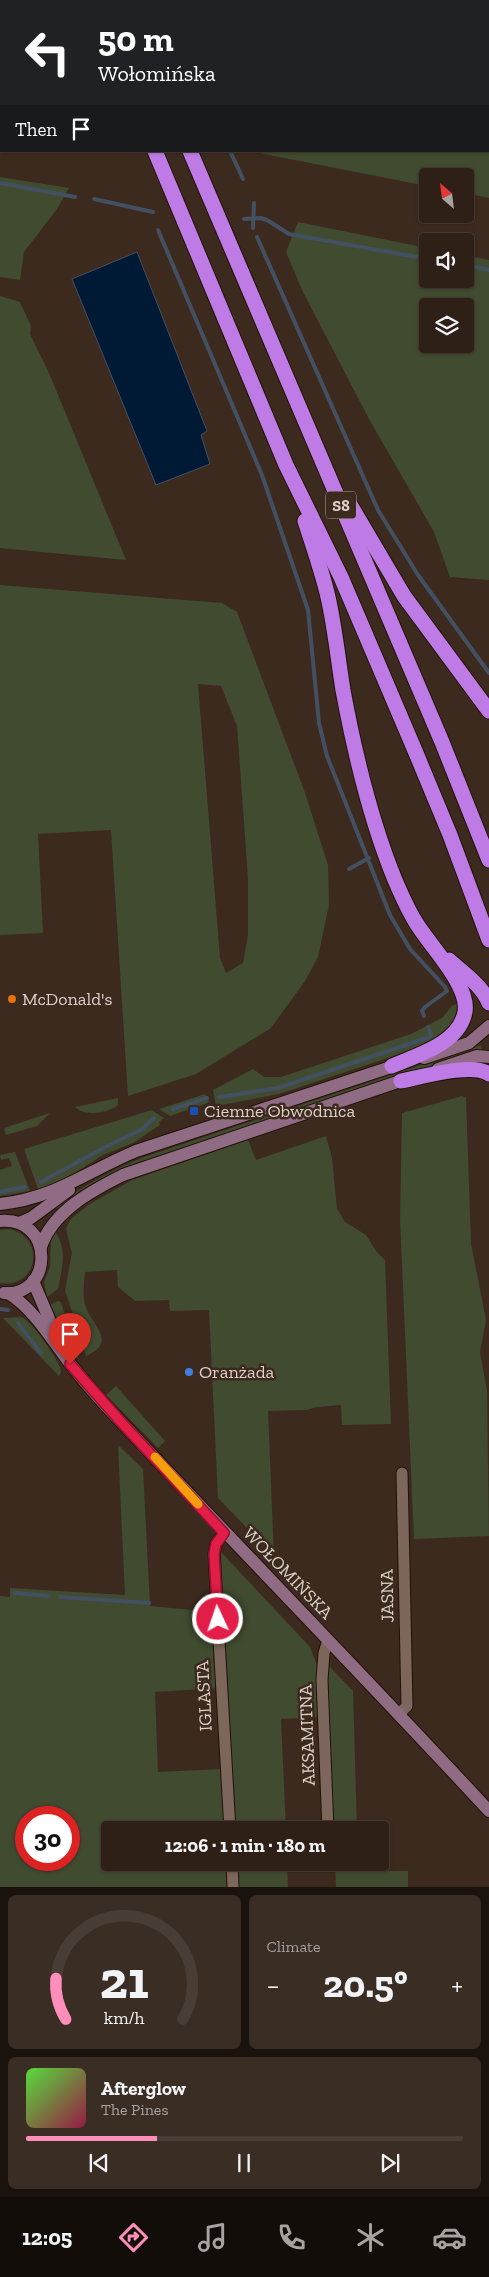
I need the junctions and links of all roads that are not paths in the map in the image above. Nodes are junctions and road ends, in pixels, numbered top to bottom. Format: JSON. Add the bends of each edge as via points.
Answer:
{"nodes":[{"id":1,"x":155,"y":152,"type":"edge"},
{"id":2,"x":190,"y":152,"type":"edge"},
{"id":3,"x":317,"y":449,"type":"junction"},
{"id":4,"x":286,"y":465,"type":"junction"},
{"id":5,"x":489,"y":711,"type":"edge"},
{"id":6,"x":489,"y":860,"type":"edge"},
{"id":7,"x":487,"y":935,"type":"edge"},
{"id":8,"x":431,"y":944,"type":"junction"},
{"id":9,"x":489,"y":1003,"type":"edge"},
{"id":10,"x":489,"y":1026,"type":"edge"},
{"id":11,"x":489,"y":1040,"type":"edge"},
{"id":12,"x":489,"y":1057,"type":"edge"},
{"id":13,"x":392,"y":1066,"type":"junction"},
{"id":14,"x":489,"y":1074,"type":"edge"},
{"id":15,"x":401,"y":1081,"type":"junction"},
{"id":16,"x":88,"y":1175,"type":"junction"},
{"id":17,"x":0,"y":1204,"type":"edge"},
{"id":18,"x":0,"y":1221,"type":"edge"},
{"id":19,"x":19,"y":1223,"type":"junction"},
{"id":20,"x":41,"y":1247,"type":"junction"},
{"id":21,"x":33,"y":1281,"type":"junction"},
{"id":22,"x":4,"y":1293,"type":"edge"},
{"id":23,"x":64,"y":1356,"type":"junction"},
{"id":24,"x":402,"y":1474,"type":"dead end"},
{"id":25,"x":224,"y":1533,"type":"junction"},
{"id":26,"x":328,"y":1640,"type":"junction"},
{"id":27,"x":399,"y":1714,"type":"junction"},
{"id":28,"x":489,"y":1811,"type":"edge"},
{"id":29,"x":229,"y":1821,"type":"edge"},
{"id":30,"x":328,"y":1821,"type":"edge"},
{"id":31,"x":232,"y":1871,"type":"edge"},
{"id":32,"x":233,"y":1887,"type":"edge"}],
"edges":[{"from":1,"to":4,"type":"highway","number":"S8"},
{"from":2,"to":3,"type":"highway","number":"S8"},
{"from":3,"to":5,"type":"highway","via":[[404,596]]},
{"from":3,"to":6,"type":"highway","number":"S8"},
{"from":4,"to":7,"type":"highway","number":"S8","via":[[341,577],[416,753]]},
{"from":4,"to":8,"type":"highway","via":[[328,597],[359,769],[395,880],[414,921]]},
{"from":8,"to":9,"type":"highway","via":[[476,984]]},
{"from":8,"to":13,"type":"highway","via":[[457,983],[466,1011],[450,1038]]},
{"from":10,"to":11,"type":"main road"},
{"from":10,"to":13,"type":"main road","via":[[469,1043]]},
{"from":12,"to":15,"type":"main road","via":[[478,1056]]},
{"from":13,"to":16,"type":"main road","via":[[136,1151]]},
{"from":14,"to":15,"type":"highway","via":[[475,1069],[458,1070]]},
{"from":15,"to":20,"type":"main road","via":[[123,1175],[70,1208],[48,1229]]},
{"from":16,"to":17,"type":"main road","via":[[50,1194]]},
{"from":16,"to":19,"type":"main road","via":[[43,1210]]},
{"from":18,"to":19,"type":"main road"},
{"from":19,"to":20,"type":"main road","via":[[29,1228]]},
{"from":20,"to":21,"type":"main road","via":[[41,1265]]},
{"from":21,"to":22,"type":"main road","via":[[26,1287]]},
{"from":21,"to":23,"type":"main road","name":"WOŁOMIŃSKA"},
{"from":22,"to":23,"type":"main road","name":"WOŁOMIŃSKA","via":[[19,1300]]},
{"from":23,"to":25,"type":"main road","name":"WOŁOMIŃSKA"},
{"from":24,"to":27,"type":"street","name":"JASNA","via":[[407,1706]]},
{"from":25,"to":26,"type":"main road","name":"WOŁOMIŃSKA"},
{"from":25,"to":29,"type":"street","name":"IGLASTA","via":[[214,1554]]},
{"from":26,"to":27,"type":"main road","name":"WOŁOMIŃSKA"},
{"from":26,"to":30,"type":"street","name":"AKSAMITNA","via":[[322,1680]]},
{"from":27,"to":28,"type":"main road","name":"WOŁOMIŃSKA"},
{"from":31,"to":32,"type":"street"}]}
